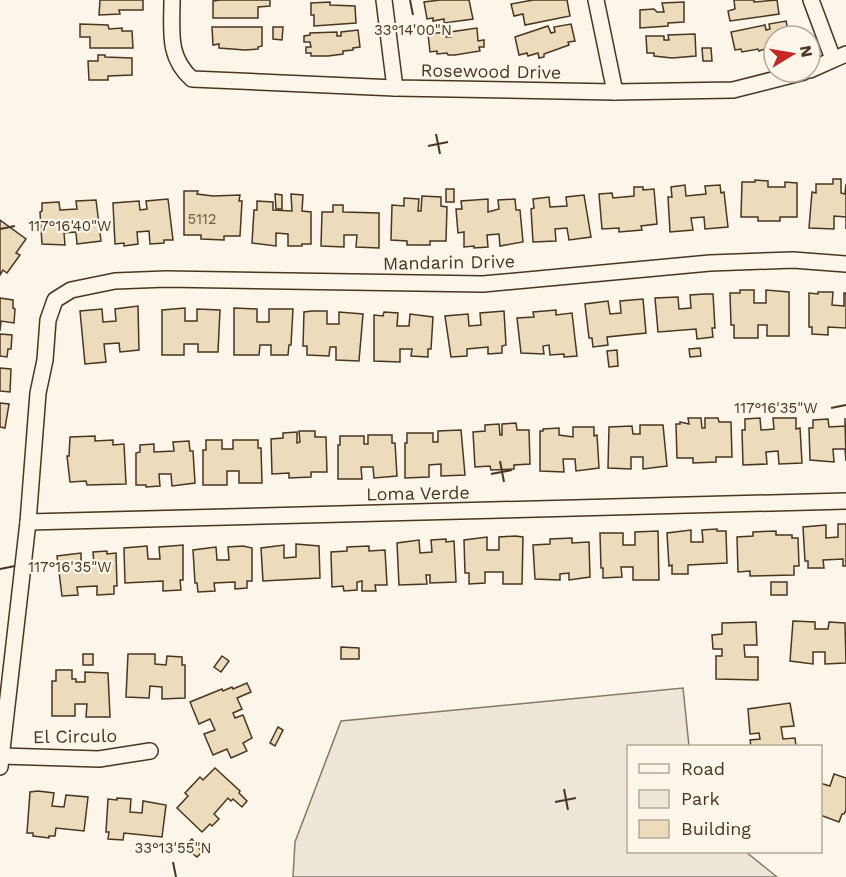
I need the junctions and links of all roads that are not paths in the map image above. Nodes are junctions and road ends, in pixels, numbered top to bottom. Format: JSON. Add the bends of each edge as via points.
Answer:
{"nodes":[{"id":1,"x":172,"y":0,"type":"edge"},
{"id":2,"x":384,"y":0,"type":"edge"},
{"id":3,"x":596,"y":0,"type":"edge"},
{"id":4,"x":811,"y":0,"type":"edge"},
{"id":5,"x":840,"y":57,"type":"edge"},
{"id":6,"x":822,"y":64,"type":"edge"},
{"id":7,"x":762,"y":83,"type":"edge"},
{"id":8,"x":395,"y":88,"type":"junction"},
{"id":9,"x":615,"y":93,"type":"junction"},
{"id":10,"x":846,"y":264,"type":"edge"},
{"id":11,"x":846,"y":501,"type":"edge"},
{"id":12,"x":28,"y":522,"type":"junction"},
{"id":13,"x":150,"y":751,"type":"dead end"},
{"id":14,"x":0,"y":761,"type":"edge"}],
"edges":[{"from":1,"to":8,"type":"street","name":"Rosewood Drive","via":[[172,44],[180,69],[192,79]]},
{"from":2,"to":8,"type":"street"},
{"from":3,"to":9,"type":"street"},
{"from":4,"to":5,"type":"street"},
{"from":5,"to":6,"type":"street"},
{"from":7,"to":9,"type":"street","name":"Rosewood Drive","via":[[733,90]]},
{"from":8,"to":9,"type":"street","name":"Rosewood Drive"},
{"from":10,"to":12,"type":"street","name":"Mandarin Drive","via":[[793,260],[710,263],[483,284],[156,279],[115,281],[71,290],[55,300],[48,320]]},
{"from":11,"to":12,"type":"street","name":"Loma Verde"},
{"from":12,"to":14,"type":"street"},
{"from":13,"to":14,"type":"street","name":"El Circulo","via":[[99,759]]}]}
